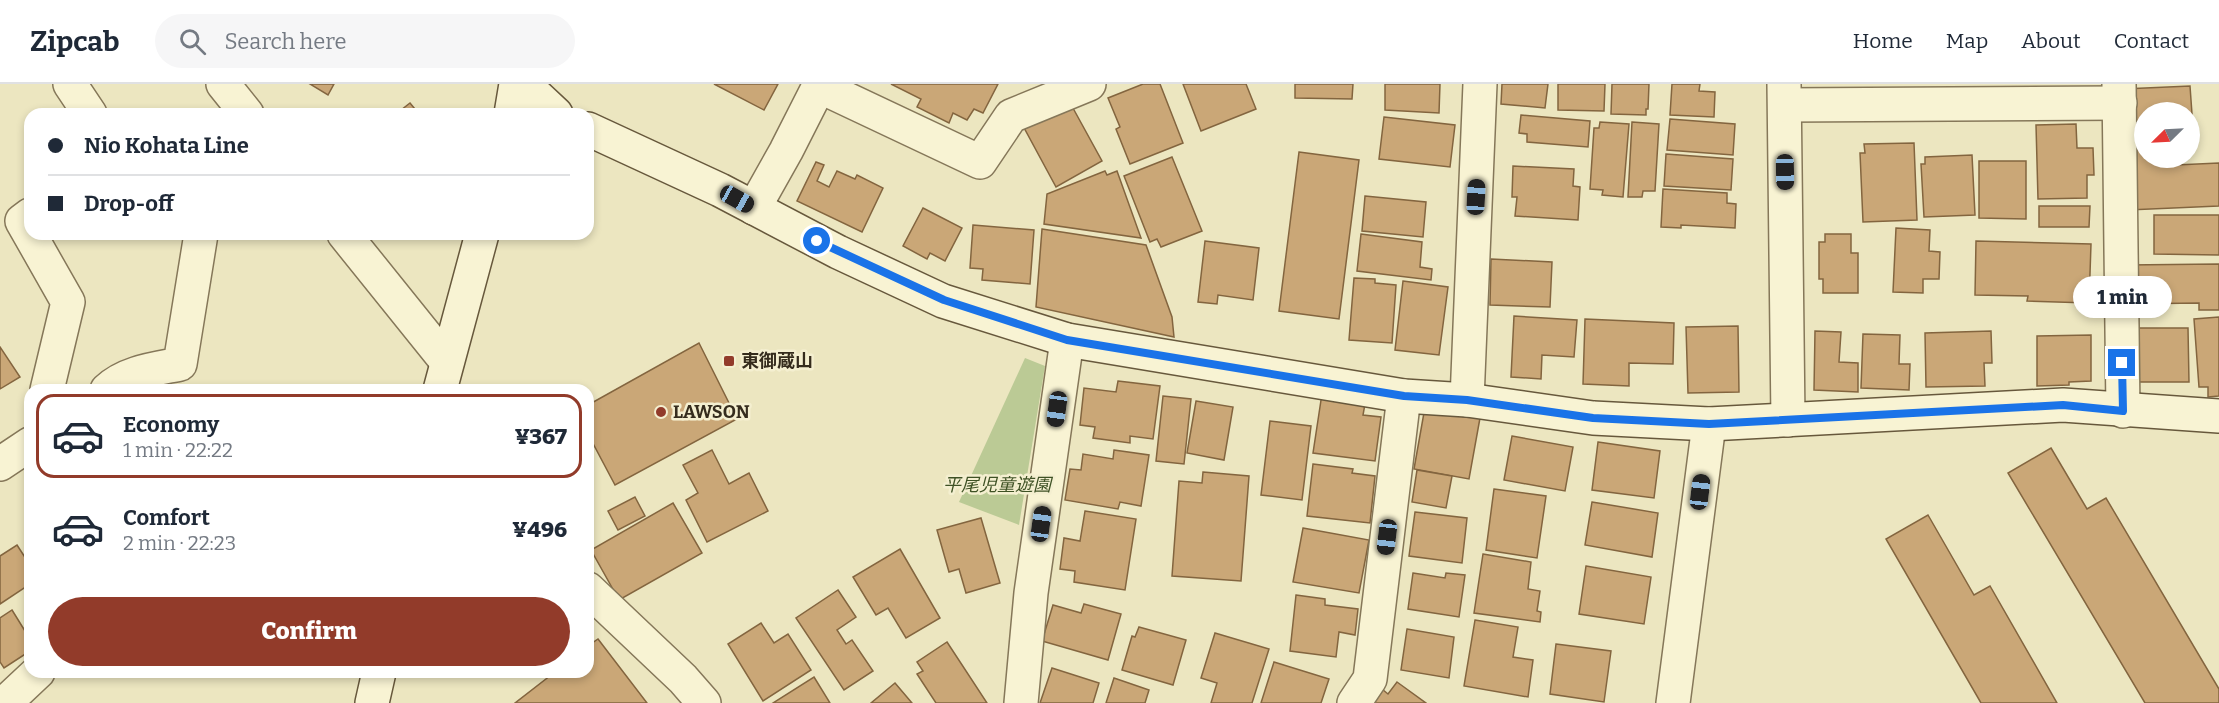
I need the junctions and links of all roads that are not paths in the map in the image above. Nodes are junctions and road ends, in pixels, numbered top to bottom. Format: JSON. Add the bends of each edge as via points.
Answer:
{"nodes":[{"id":1,"x":70,"y":84,"type":"edge"},
{"id":2,"x":223,"y":84,"type":"edge"},
{"id":3,"x":516,"y":84,"type":"edge"},
{"id":4,"x":524,"y":84,"type":"edge"},
{"id":5,"x":1089,"y":84,"type":"edge"},
{"id":6,"x":1480,"y":84,"type":"edge"},
{"id":7,"x":819,"y":85,"type":"edge"},
{"id":8,"x":1784,"y":94,"type":"edge"},
{"id":9,"x":2119,"y":94,"type":"edge"},
{"id":10,"x":86,"y":108,"type":"edge"},
{"id":11,"x":242,"y":108,"type":"edge"},
{"id":12,"x":513,"y":108,"type":"edge"},
{"id":13,"x":550,"y":108,"type":"edge"},
{"id":14,"x":594,"y":132,"type":"edge"},
{"id":15,"x":754,"y":208,"type":"junction"},
{"id":16,"x":33,"y":240,"type":"edge"},
{"id":17,"x":200,"y":240,"type":"edge"},
{"id":18,"x":348,"y":240,"type":"edge"},
{"id":19,"x":481,"y":240,"type":"edge"},
{"id":20,"x":1067,"y":340,"type":"junction"},
{"id":21,"x":443,"y":376,"type":"edge"},
{"id":22,"x":48,"y":384,"type":"edge"},
{"id":23,"x":113,"y":384,"type":"edge"},
{"id":24,"x":1404,"y":396,"type":"junction"},
{"id":25,"x":1467,"y":400,"type":"junction"},
{"id":26,"x":2123,"y":411,"type":"junction"},
{"id":27,"x":2219,"y":416,"type":"edge"},
{"id":28,"x":1788,"y":420,"type":"junction"},
{"id":29,"x":1709,"y":424,"type":"junction"},
{"id":30,"x":24,"y":448,"type":"edge"},
{"id":31,"x":0,"y":464,"type":"edge"},
{"id":32,"x":594,"y":596,"type":"edge"},
{"id":33,"x":32,"y":678,"type":"edge"},
{"id":34,"x":378,"y":678,"type":"edge"},
{"id":35,"x":5,"y":703,"type":"edge"},
{"id":36,"x":372,"y":703,"type":"edge"},
{"id":37,"x":704,"y":703,"type":"edge"},
{"id":38,"x":1021,"y":703,"type":"edge"},
{"id":39,"x":1354,"y":703,"type":"edge"},
{"id":40,"x":1673,"y":703,"type":"edge"}],
"edges":[{"from":1,"to":10,"type":"street"},
{"from":2,"to":11,"type":"street"},
{"from":3,"to":12,"type":"street"},
{"from":4,"to":13,"type":"street"},
{"from":5,"to":7,"type":"street","via":[[1011,116],[980,162]]},
{"from":6,"to":25,"type":"street"},
{"from":7,"to":15,"type":"street"},
{"from":8,"to":9,"type":"street"},
{"from":8,"to":28,"type":"street"},
{"from":9,"to":26,"type":"street"},
{"from":14,"to":15,"type":"street"},
{"from":15,"to":20,"type":"street","via":[[944,300]]},
{"from":16,"to":22,"type":"street","via":[[68,302]]},
{"from":17,"to":23,"type":"street","via":[[180,364],[144,371]]},
{"from":18,"to":21,"type":"street"},
{"from":19,"to":21,"type":"street"},
{"from":20,"to":24,"type":"street"},
{"from":20,"to":38,"type":"street","via":[[1031,594]]},
{"from":24,"to":25,"type":"street"},
{"from":24,"to":39,"type":"street","via":[[1370,678]]},
{"from":25,"to":29,"type":"street","via":[[1593,418]]},
{"from":26,"to":27,"type":"street"},
{"from":26,"to":28,"type":"street","via":[[2063,405]]},
{"from":28,"to":29,"type":"street"},
{"from":29,"to":40,"type":"street"},
{"from":30,"to":31,"type":"street"},
{"from":32,"to":37,"type":"street"},
{"from":33,"to":35,"type":"street"},
{"from":34,"to":36,"type":"street"}]}
